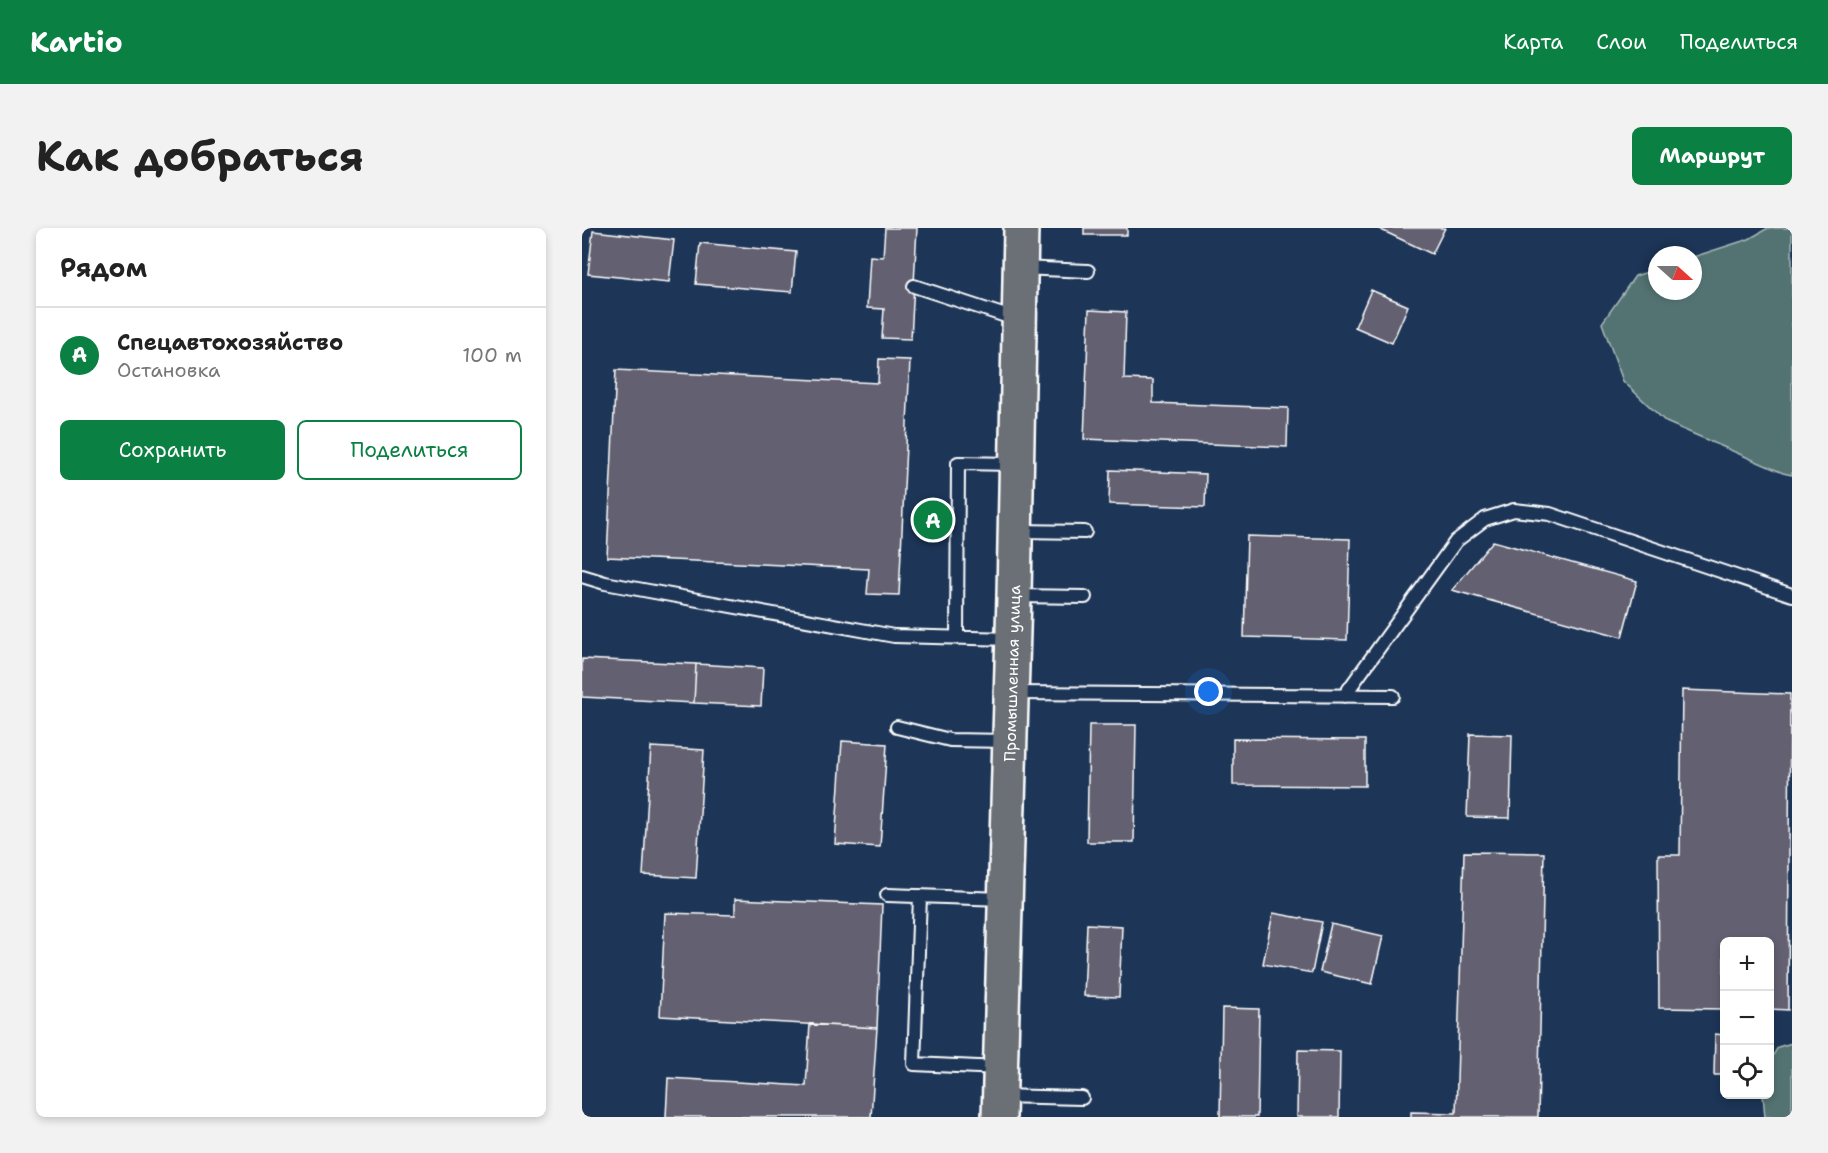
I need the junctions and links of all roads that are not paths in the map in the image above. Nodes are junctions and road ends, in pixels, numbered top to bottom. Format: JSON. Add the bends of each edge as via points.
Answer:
{"nodes":[{"id":1,"x":1021,"y":228,"type":"edge"},
{"id":2,"x":1020,"y":268,"type":"junction"},
{"id":3,"x":1088,"y":271,"type":"dead end"},
{"id":4,"x":914,"y":286,"type":"dead end"},
{"id":5,"x":1019,"y":320,"type":"junction"},
{"id":6,"x":1016,"y":464,"type":"junction"},
{"id":7,"x":1015,"y":531,"type":"junction"},
{"id":8,"x":1085,"y":532,"type":"dead end"},
{"id":9,"x":582,"y":576,"type":"edge"},
{"id":10,"x":1014,"y":596,"type":"junction"},
{"id":11,"x":1792,"y":596,"type":"edge"},
{"id":12,"x":1085,"y":597,"type":"dead end"},
{"id":13,"x":957,"y":638,"type":"junction"},
{"id":14,"x":1012,"y":639,"type":"junction"},
{"id":15,"x":1010,"y":693,"type":"junction"},
{"id":16,"x":1344,"y":696,"type":"junction"},
{"id":17,"x":1393,"y":696,"type":"dead end"},
{"id":18,"x":897,"y":728,"type":"dead end"},
{"id":19,"x":1009,"y":741,"type":"junction"},
{"id":20,"x":887,"y":895,"type":"dead end"},
{"id":21,"x":920,"y":896,"type":"junction"},
{"id":22,"x":1004,"y":899,"type":"junction"},
{"id":23,"x":999,"y":1094,"type":"edge"},
{"id":24,"x":1082,"y":1098,"type":"dead end"}],
"edges":[{"from":1,"to":2,"type":"main road","name":"Промышленная улица"},
{"from":2,"to":3,"type":"lane"},
{"from":2,"to":5,"type":"main road","name":"Промышленная улица"},
{"from":4,"to":5,"type":"lane"},
{"from":5,"to":6,"type":"main road","name":"Промышленная улица"},
{"from":6,"to":7,"type":"main road","name":"Промышленная улица"},
{"from":6,"to":13,"type":"lane","via":[[958,463]]},
{"from":7,"to":8,"type":"lane"},
{"from":7,"to":10,"type":"main road","name":"Промышленная улица"},
{"from":9,"to":13,"type":"lane","via":[[894,636]]},
{"from":10,"to":12,"type":"lane"},
{"from":10,"to":14,"type":"main road","name":"Промышленная улица"},
{"from":11,"to":16,"type":"lane","via":[[1550,514],[1514,510],[1485,519],[1456,541]]},
{"from":13,"to":14,"type":"lane"},
{"from":14,"to":15,"type":"main road","name":"Промышленная улица"},
{"from":15,"to":16,"type":"lane"},
{"from":15,"to":19,"type":"main road","name":"Промышленная улица"},
{"from":16,"to":17,"type":"lane"},
{"from":18,"to":19,"type":"lane","via":[[950,740]]},
{"from":19,"to":22,"type":"main road","name":"Промышленная улица"},
{"from":20,"to":21,"type":"lane"},
{"from":21,"to":22,"type":"lane"},
{"from":21,"to":23,"type":"lane","via":[[914,1064]]},
{"from":22,"to":23,"type":"main road","name":"Промышленная улица"},
{"from":23,"to":24,"type":"lane"}]}
